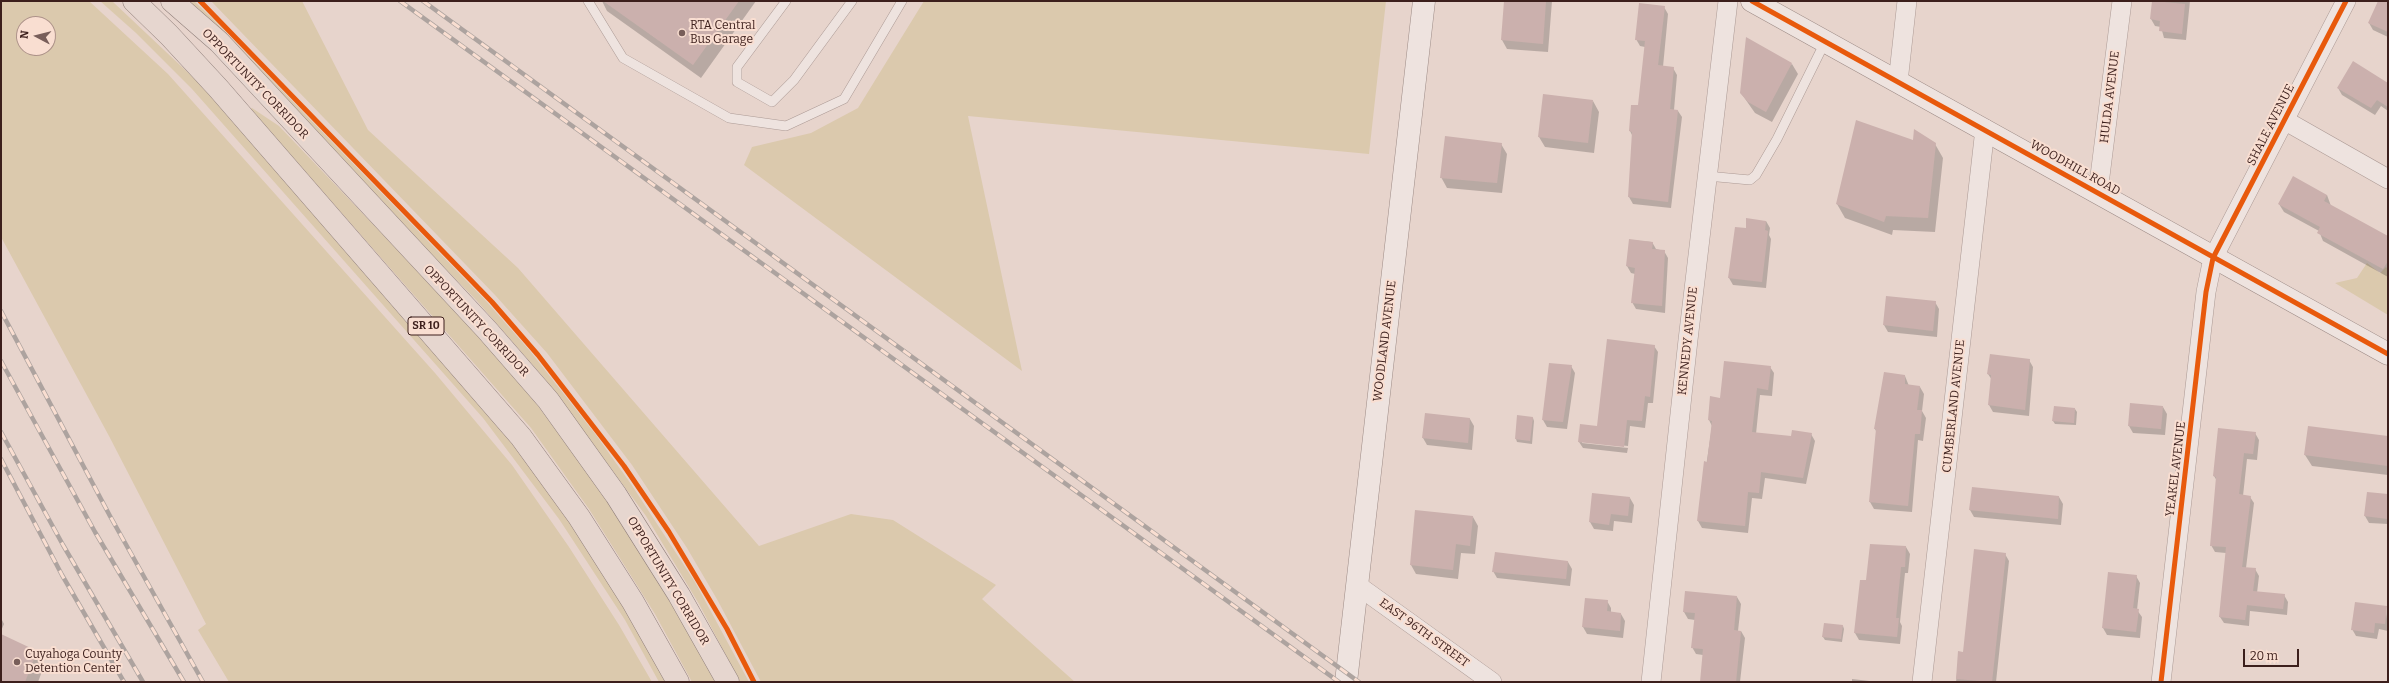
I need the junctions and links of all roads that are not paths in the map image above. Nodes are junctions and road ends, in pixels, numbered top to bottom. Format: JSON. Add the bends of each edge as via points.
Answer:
{"nodes":[{"id":1,"x":134,"y":1,"type":"edge"},
{"id":2,"x":172,"y":1,"type":"edge"},
{"id":3,"x":588,"y":1,"type":"edge"},
{"id":4,"x":786,"y":1,"type":"edge"},
{"id":5,"x":852,"y":1,"type":"edge"},
{"id":6,"x":902,"y":1,"type":"edge"},
{"id":7,"x":1424,"y":1,"type":"edge"},
{"id":8,"x":1728,"y":1,"type":"edge"},
{"id":9,"x":1752,"y":1,"type":"edge"},
{"id":10,"x":1908,"y":1,"type":"edge"},
{"id":11,"x":2122,"y":1,"type":"edge"},
{"id":12,"x":2346,"y":1,"type":"edge"},
{"id":13,"x":1825,"y":41,"type":"junction"},
{"id":14,"x":1898,"y":82,"type":"junction"},
{"id":15,"x":2284,"y":120,"type":"junction"},
{"id":16,"x":1985,"y":129,"type":"junction"},
{"id":17,"x":1707,"y":176,"type":"junction"},
{"id":18,"x":2388,"y":179,"type":"edge"},
{"id":19,"x":2098,"y":192,"type":"junction"},
{"id":20,"x":2213,"y":258,"type":"junction"},
{"id":21,"x":2388,"y":354,"type":"edge"},
{"id":22,"x":1357,"y":585,"type":"junction"},
{"id":23,"x":678,"y":682,"type":"edge"},
{"id":24,"x":728,"y":682,"type":"edge"},
{"id":25,"x":1346,"y":682,"type":"edge"},
{"id":26,"x":1492,"y":682,"type":"edge"},
{"id":27,"x":1651,"y":682,"type":"edge"},
{"id":28,"x":1922,"y":682,"type":"edge"},
{"id":29,"x":2161,"y":682,"type":"edge"}],
"edges":[{"from":1,"to":23,"type":"main road","number":"SR 10","via":[[218,88],[521,437],[579,517],[629,595]]},
{"from":2,"to":24,"type":"main road","name":"OPPORTUNITY CORRIDOR","via":[[219,42],[487,330],[548,400],[616,496],[679,595]]},
{"from":3,"to":6,"type":"lane","via":[[623,58],[729,118],[786,126],[844,99]]},
{"from":4,"to":5,"type":"lane","via":[[737,67],[737,82],[772,102],[794,80]]},
{"from":7,"to":22,"type":"street","name":"WOODLAND AVENUE"},
{"from":8,"to":17,"type":"street","name":"KENNEDY AVENUE"},
{"from":9,"to":13,"type":"street","name":"WOODHILL ROAD"},
{"from":10,"to":14,"type":"street"},
{"from":11,"to":19,"type":"street","name":"HULDA AVENUE"},
{"from":12,"to":15,"type":"street","name":"SHALE AVENUE"},
{"from":13,"to":14,"type":"street","name":"WOODHILL ROAD"},
{"from":13,"to":17,"type":"lane","via":[[1777,139],[1756,175],[1750,180]]},
{"from":14,"to":16,"type":"street","name":"WOODHILL ROAD"},
{"from":15,"to":18,"type":"street"},
{"from":15,"to":20,"type":"street","name":"SHALE AVENUE"},
{"from":16,"to":19,"type":"street","name":"WOODHILL ROAD"},
{"from":16,"to":28,"type":"street","name":"CUMBERLAND AVENUE"},
{"from":17,"to":27,"type":"street","name":"KENNEDY AVENUE"},
{"from":19,"to":20,"type":"street","name":"WOODHILL ROAD"},
{"from":20,"to":21,"type":"street","name":"WOODHILL ROAD"},
{"from":20,"to":29,"type":"street","name":"YEAKEL AVENUE","via":[[2206,288]]},
{"from":22,"to":25,"type":"street","name":"WOODLAND AVENUE"},
{"from":22,"to":26,"type":"street","name":"EAST 96TH STREET"}]}
